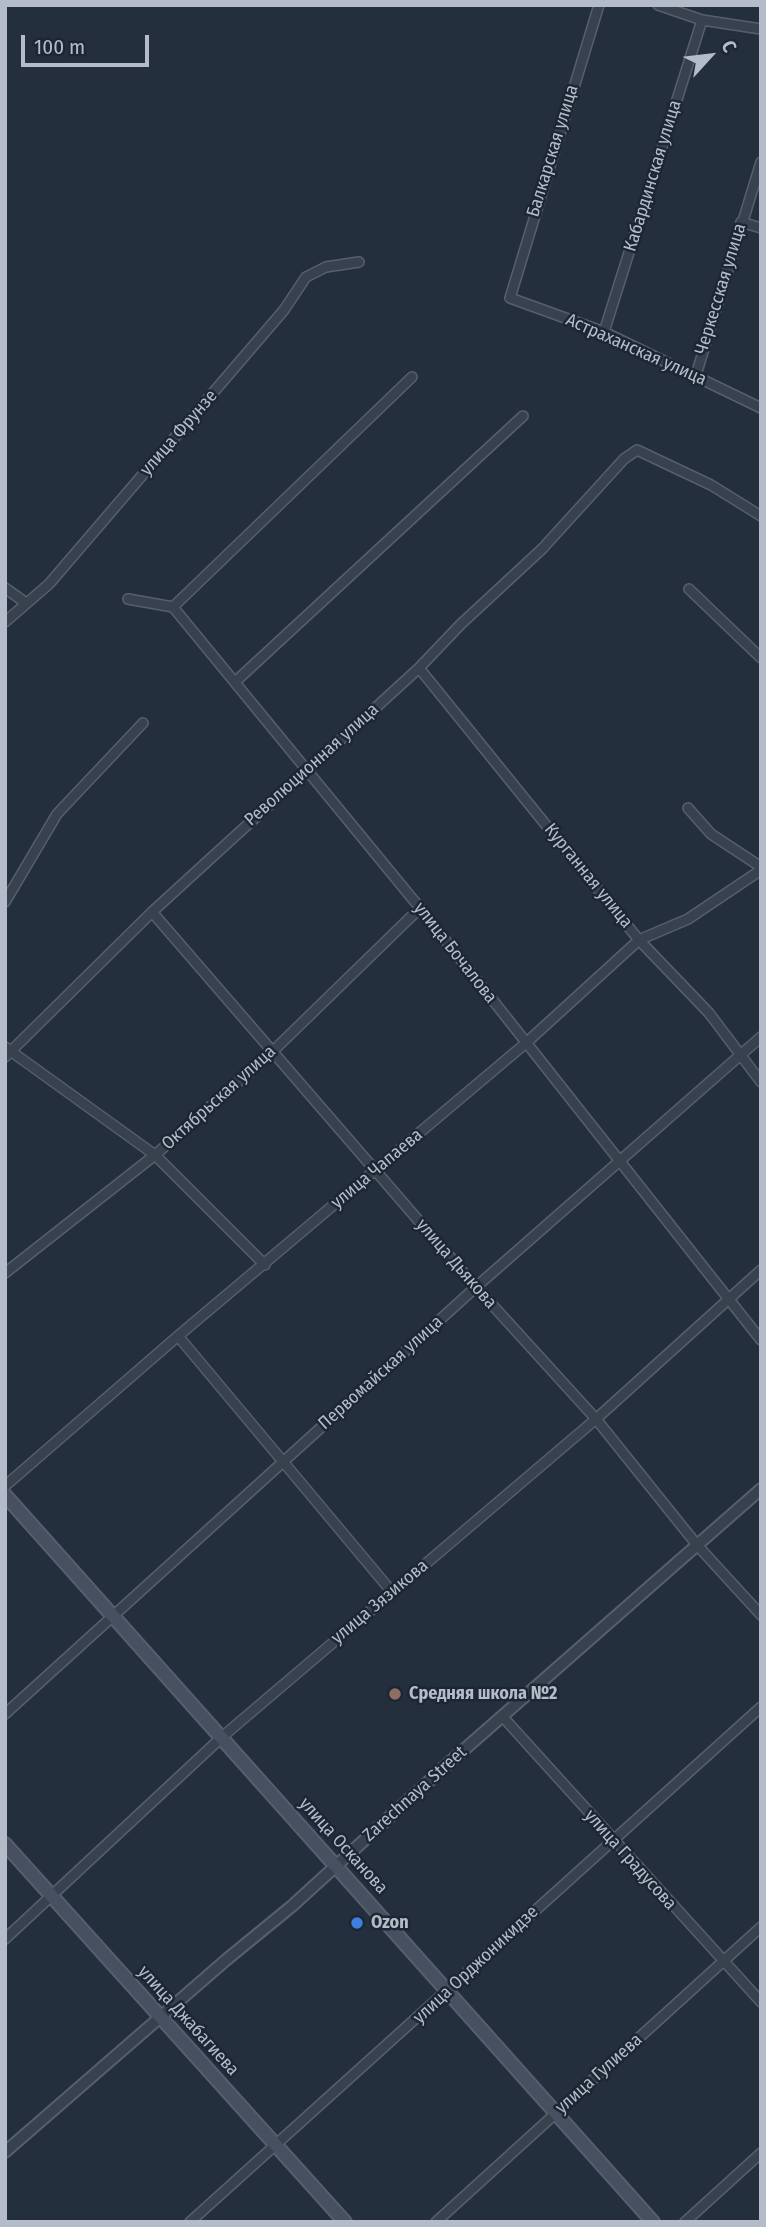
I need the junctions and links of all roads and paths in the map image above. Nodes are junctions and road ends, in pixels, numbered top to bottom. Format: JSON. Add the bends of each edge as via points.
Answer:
{"nodes":[{"id":1,"x":599,"y":5,"type":"edge"},
{"id":2,"x":658,"y":5,"type":"edge"},
{"id":3,"x":702,"y":20,"type":"junction"},
{"id":4,"x":761,"y":29,"type":"edge"},
{"id":5,"x":761,"y":162,"type":"edge"},
{"id":6,"x":741,"y":222,"type":"junction"},
{"id":7,"x":761,"y":228,"type":"edge"},
{"id":8,"x":359,"y":262,"type":"dead end"},
{"id":9,"x":510,"y":298,"type":"joint"},
{"id":10,"x":604,"y":332,"type":"junction"},
{"id":11,"x":695,"y":375,"type":"junction"},
{"id":12,"x":412,"y":377,"type":"dead end"},
{"id":13,"x":761,"y":408,"type":"edge"},
{"id":14,"x":523,"y":416,"type":"dead end"},
{"id":15,"x":761,"y":516,"type":"edge"},
{"id":16,"x":5,"y":588,"type":"edge"},
{"id":17,"x":689,"y":589,"type":"dead end"},
{"id":18,"x":128,"y":599,"type":"dead end"},
{"id":19,"x":26,"y":603,"type":"junction"},
{"id":20,"x":173,"y":607,"type":"junction"},
{"id":21,"x":5,"y":622,"type":"edge"},
{"id":22,"x":761,"y":658,"type":"edge"},
{"id":23,"x":419,"y":668,"type":"junction"},
{"id":24,"x":234,"y":682,"type":"junction"},
{"id":25,"x":143,"y":723,"type":"dead end"},
{"id":26,"x":307,"y":770,"type":"junction"},
{"id":27,"x":688,"y":808,"type":"dead end"},
{"id":28,"x":761,"y":869,"type":"edge"},
{"id":29,"x":5,"y":902,"type":"edge"},
{"id":30,"x":420,"y":908,"type":"junction"},
{"id":31,"x":152,"y":912,"type":"junction"},
{"id":32,"x":639,"y":940,"type":"junction"},
{"id":33,"x":761,"y":1037,"type":"edge"},
{"id":34,"x":526,"y":1043,"type":"junction"},
{"id":35,"x":8,"y":1052,"type":"edge"},
{"id":36,"x":271,"y":1053,"type":"junction"},
{"id":37,"x":740,"y":1057,"type":"junction"},
{"id":38,"x":761,"y":1082,"type":"edge"},
{"id":39,"x":155,"y":1155,"type":"junction"},
{"id":40,"x":619,"y":1161,"type":"junction"},
{"id":41,"x":375,"y":1171,"type":"junction"},
{"id":42,"x":265,"y":1265,"type":"junction"},
{"id":43,"x":761,"y":1270,"type":"edge"},
{"id":44,"x":5,"y":1273,"type":"edge"},
{"id":45,"x":476,"y":1287,"type":"junction"},
{"id":46,"x":728,"y":1298,"type":"junction"},
{"id":47,"x":178,"y":1336,"type":"junction"},
{"id":48,"x":761,"y":1340,"type":"edge"},
{"id":49,"x":596,"y":1419,"type":"junction"},
{"id":50,"x":283,"y":1460,"type":"junction"},
{"id":51,"x":5,"y":1486,"type":"edge"},
{"id":52,"x":761,"y":1489,"type":"edge"},
{"id":53,"x":5,"y":1495,"type":"edge"},
{"id":54,"x":697,"y":1545,"type":"junction"},
{"id":55,"x":392,"y":1592,"type":"junction"},
{"id":56,"x":113,"y":1615,"type":"junction"},
{"id":57,"x":761,"y":1615,"type":"edge"},
{"id":58,"x":761,"y":1707,"type":"edge"},
{"id":59,"x":5,"y":1714,"type":"edge"},
{"id":60,"x":502,"y":1716,"type":"junction"},
{"id":61,"x":222,"y":1737,"type":"junction"},
{"id":62,"x":611,"y":1840,"type":"junction"},
{"id":63,"x":5,"y":1844,"type":"edge"},
{"id":64,"x":338,"y":1866,"type":"junction"},
{"id":65,"x":53,"y":1897,"type":"junction"},
{"id":66,"x":761,"y":1927,"type":"edge"},
{"id":67,"x":5,"y":1939,"type":"edge"},
{"id":68,"x":724,"y":1962,"type":"junction"},
{"id":69,"x":448,"y":1992,"type":"junction"},
{"id":70,"x":761,"y":2002,"type":"edge"},
{"id":71,"x":162,"y":2017,"type":"junction"},
{"id":72,"x":556,"y":2113,"type":"junction"},
{"id":73,"x":276,"y":2145,"type":"junction"},
{"id":74,"x":5,"y":2152,"type":"edge"},
{"id":75,"x":761,"y":2153,"type":"edge"},
{"id":76,"x":190,"y":2222,"type":"edge"},
{"id":77,"x":345,"y":2222,"type":"edge"},
{"id":78,"x":436,"y":2222,"type":"edge"},
{"id":79,"x":653,"y":2222,"type":"edge"},
{"id":80,"x":685,"y":2222,"type":"edge"}],
"edges":[{"from":1,"to":9,"type":"street","name":"Балкарская улица"},
{"from":2,"to":3,"type":"street"},
{"from":3,"to":4,"type":"street"},
{"from":3,"to":10,"type":"street","name":"Кабардинская улица"},
{"from":5,"to":6,"type":"street","name":"Черкесская улица"},
{"from":6,"to":7,"type":"street"},
{"from":6,"to":11,"type":"street","name":"Черкесская улица"},
{"from":8,"to":19,"type":"street","name":"улица Фрунзе","via":[[326,267],[306,277],[284,310],[58,574]]},
{"from":9,"to":10,"type":"street","name":"Астраханская улица"},
{"from":10,"to":11,"type":"street","name":"Астраханская улица"},
{"from":11,"to":13,"type":"street","name":"Астраханская улица"},
{"from":12,"to":20,"type":"street"},
{"from":14,"to":24,"type":"street"},
{"from":15,"to":23,"type":"street","name":"Революционная улица","via":[[711,485],[637,450]]},
{"from":16,"to":19,"type":"street"},
{"from":17,"to":22,"type":"street"},
{"from":18,"to":20,"type":"street"},
{"from":19,"to":21,"type":"street","name":"улица Фрунзе"},
{"from":20,"to":24,"type":"street","name":"улица Бочалова"},
{"from":23,"to":26,"type":"street","name":"Революционная улица"},
{"from":23,"to":32,"type":"street","name":"Курганная улица"},
{"from":24,"to":26,"type":"street","name":"улица Бочалова"},
{"from":25,"to":29,"type":"street","via":[[57,814]]},
{"from":26,"to":30,"type":"street","name":"улица Бочалова"},
{"from":26,"to":31,"type":"street","name":"Революционная улица"},
{"from":27,"to":28,"type":"street","via":[[711,834]]},
{"from":28,"to":32,"type":"street","name":"улица Чапаева","via":[[688,919]]},
{"from":30,"to":34,"type":"street","name":"улица Бочалова"},
{"from":30,"to":36,"type":"street","name":"Октябрьская улица"},
{"from":31,"to":35,"type":"street","name":"Революционная улица"},
{"from":31,"to":36,"type":"street","name":"улица Дьякова"},
{"from":32,"to":34,"type":"street","name":"улица Чапаева"},
{"from":32,"to":37,"type":"street","name":"Курганная улица","via":[[709,1013]]},
{"from":33,"to":37,"type":"street","name":"Первомайская улица"},
{"from":34,"to":40,"type":"street","name":"улица Бочалова"},
{"from":34,"to":41,"type":"street","name":"улица Чапаева"},
{"from":35,"to":39,"type":"street"},
{"from":36,"to":39,"type":"street","name":"Октябрьская улица"},
{"from":36,"to":41,"type":"street","name":"улица Дьякова"},
{"from":37,"to":38,"type":"street","name":"Курганная улица"},
{"from":37,"to":40,"type":"street","name":"Первомайская улица"},
{"from":39,"to":42,"type":"street"},
{"from":39,"to":44,"type":"street","name":"Октябрьская улица"},
{"from":40,"to":45,"type":"street","name":"Первомайская улица"},
{"from":40,"to":46,"type":"street","name":"улица Бочалова"},
{"from":41,"to":42,"type":"street","name":"улица Чапаева"},
{"from":41,"to":45,"type":"street","name":"улица Дьякова"},
{"from":42,"to":47,"type":"street","name":"улица Чапаева"},
{"from":43,"to":46,"type":"street","name":"улица Зязикова"},
{"from":45,"to":49,"type":"street","name":"улица Дьякова"},
{"from":45,"to":50,"type":"street","name":"Первомайская улица"},
{"from":46,"to":48,"type":"street","name":"улица Бочалова"},
{"from":46,"to":49,"type":"street","name":"улица Зязикова"},
{"from":47,"to":50,"type":"street"},
{"from":47,"to":51,"type":"street","name":"улица Чапаева"},
{"from":49,"to":54,"type":"street","name":"улица Дьякова"},
{"from":49,"to":55,"type":"street","name":"улица Зязикова"},
{"from":50,"to":55,"type":"street"},
{"from":50,"to":56,"type":"street","name":"Первомайская улица"},
{"from":52,"to":54,"type":"street","name":"Zarechnaya Street"},
{"from":53,"to":56,"type":"main road","name":"улица Осканова"},
{"from":54,"to":57,"type":"street","name":"улица Дьякова"},
{"from":54,"to":60,"type":"street","name":"Zarechnaya Street"},
{"from":55,"to":61,"type":"street","name":"улица Зязикова"},
{"from":56,"to":59,"type":"street","name":"Первомайская улица"},
{"from":56,"to":61,"type":"main road","name":"улица Осканова"},
{"from":58,"to":62,"type":"street","name":"улица Орджоникидзе"},
{"from":60,"to":62,"type":"street","name":"улица Градусова"},
{"from":60,"to":64,"type":"street","name":"Zarechnaya Street"},
{"from":61,"to":64,"type":"main road","name":"улица Осканова"},
{"from":61,"to":65,"type":"street","name":"улица Зязикова"},
{"from":62,"to":68,"type":"street","name":"улица Градусова"},
{"from":62,"to":69,"type":"street","name":"улица Орджоникидзе"},
{"from":63,"to":65,"type":"main road","name":"улица Джабагиева"},
{"from":64,"to":69,"type":"main road","name":"улица Осканова"},
{"from":64,"to":71,"type":"street","name":"Zarechnaya Street"},
{"from":65,"to":67,"type":"street","name":"улица Зязикова"},
{"from":65,"to":71,"type":"main road","name":"улица Джабагиева"},
{"from":66,"to":68,"type":"street","name":"улица Гулиева"},
{"from":68,"to":70,"type":"street","name":"улица Градусова"},
{"from":68,"to":72,"type":"street","name":"улица Гулиева"},
{"from":69,"to":72,"type":"main road","name":"улица Осканова"},
{"from":69,"to":73,"type":"street","name":"улица Орджоникидзе"},
{"from":71,"to":73,"type":"main road","name":"улица Джабагиева"},
{"from":71,"to":74,"type":"street","name":"Zarechnaya Street"},
{"from":72,"to":78,"type":"street","name":"улица Гулиева"},
{"from":72,"to":79,"type":"main road","name":"улица Осканова"},
{"from":73,"to":76,"type":"street","name":"улица Орджоникидзе"},
{"from":73,"to":77,"type":"main road","name":"улица Джабагиева"},
{"from":75,"to":80,"type":"street"}]}
